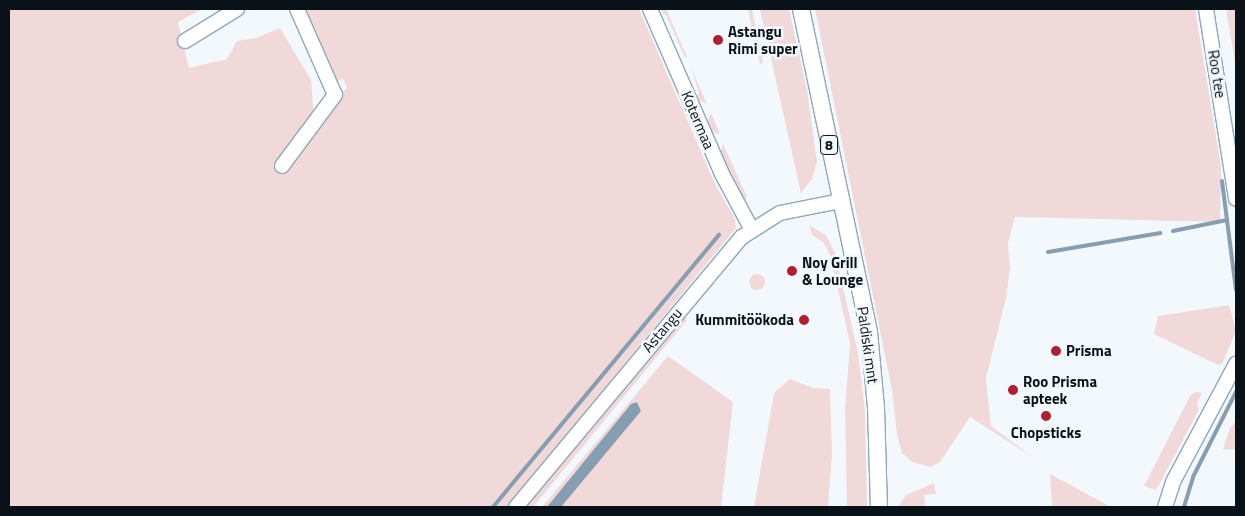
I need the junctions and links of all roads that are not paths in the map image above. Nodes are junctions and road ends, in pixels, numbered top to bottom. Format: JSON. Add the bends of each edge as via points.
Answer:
{"nodes":[{"id":1,"x":237,"y":9,"type":"edge"},
{"id":2,"x":297,"y":9,"type":"edge"},
{"id":3,"x":650,"y":9,"type":"edge"},
{"id":4,"x":801,"y":9,"type":"edge"},
{"id":5,"x":1206,"y":9,"type":"edge"},
{"id":6,"x":185,"y":41,"type":"dead end"},
{"id":7,"x":282,"y":166,"type":"dead end"},
{"id":8,"x":1236,"y":199,"type":"edge"},
{"id":9,"x":840,"y":201,"type":"junction"},
{"id":10,"x":752,"y":228,"type":"junction"},
{"id":11,"x":1236,"y":364,"type":"edge"},
{"id":12,"x":516,"y":507,"type":"edge"},
{"id":13,"x":879,"y":507,"type":"edge"},
{"id":14,"x":1165,"y":507,"type":"edge"}],
"edges":[{"from":1,"to":6,"type":"street"},
{"from":2,"to":7,"type":"street","via":[[334,95]]},
{"from":3,"to":10,"type":"street","name":"Kotermaa","via":[[722,174]]},
{"from":4,"to":9,"type":"main road","name":"Paldiski mnt","number":"8"},
{"from":5,"to":8,"type":"street","name":"Roo tee"},
{"from":9,"to":10,"type":"street","name":"Astangu","via":[[780,213]]},
{"from":9,"to":13,"type":"main road","name":"Paldiski mnt","number":"8","via":[[868,332],[876,407]]},
{"from":10,"to":12,"type":"street","name":"Astangu","via":[[701,282]]},
{"from":11,"to":14,"type":"street","via":[[1174,480]]}]}
